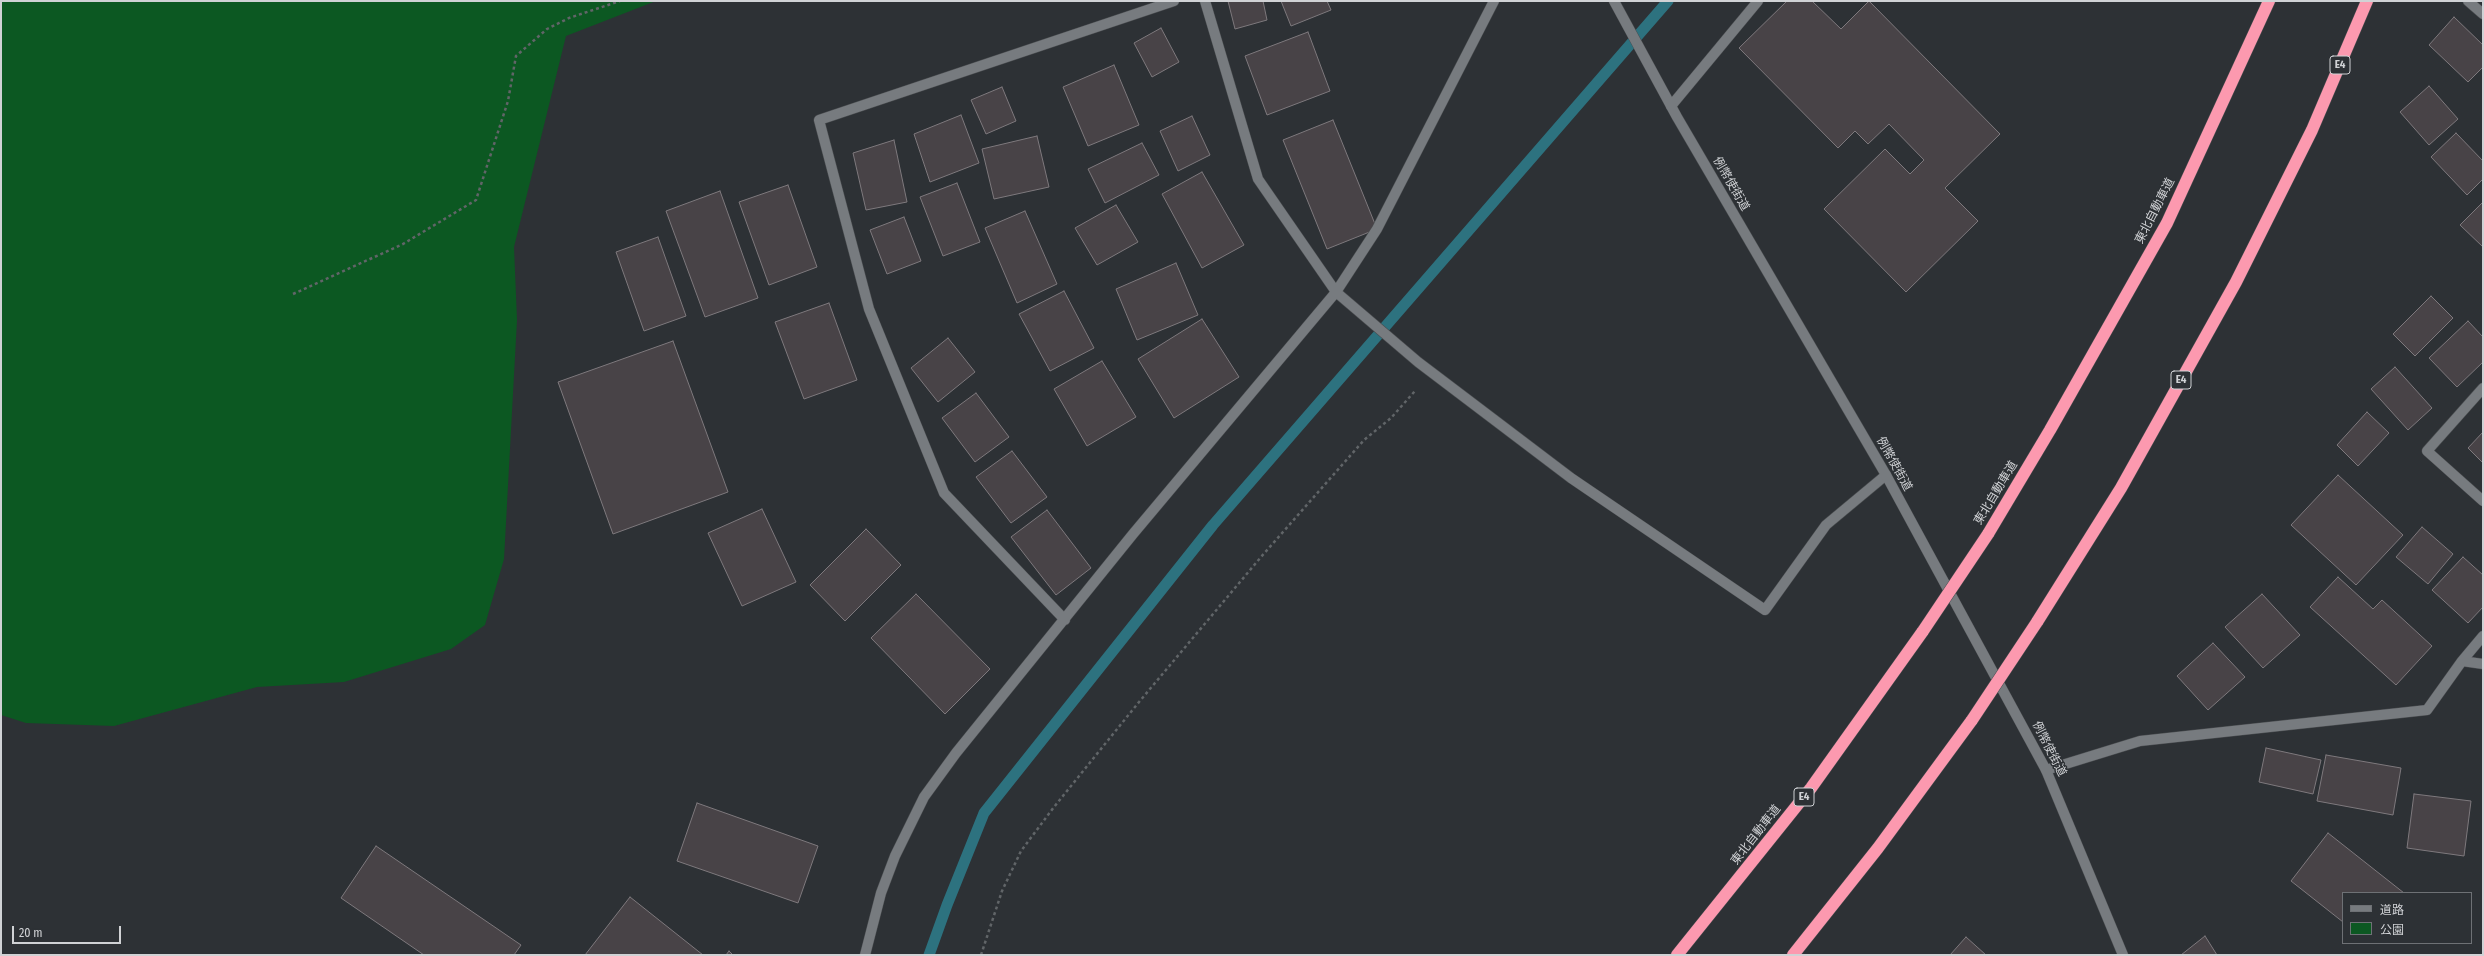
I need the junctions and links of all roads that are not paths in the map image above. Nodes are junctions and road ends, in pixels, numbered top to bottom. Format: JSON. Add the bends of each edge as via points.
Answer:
{"nodes":[{"id":1,"x":1174,"y":1,"type":"edge"},
{"id":2,"x":1205,"y":1,"type":"edge"},
{"id":3,"x":1494,"y":1,"type":"edge"},
{"id":4,"x":1614,"y":1,"type":"edge"},
{"id":5,"x":1758,"y":1,"type":"edge"},
{"id":6,"x":2269,"y":1,"type":"edge"},
{"id":7,"x":2368,"y":1,"type":"edge"},
{"id":8,"x":2468,"y":1,"type":"edge"},
{"id":9,"x":2483,"y":14,"type":"edge"},
{"id":10,"x":1671,"y":106,"type":"junction"},
{"id":11,"x":1336,"y":292,"type":"junction"},
{"id":12,"x":2483,"y":388,"type":"edge"},
{"id":13,"x":1886,"y":475,"type":"junction"},
{"id":14,"x":2483,"y":501,"type":"edge"},
{"id":15,"x":1065,"y":620,"type":"junction"},
{"id":16,"x":2483,"y":636,"type":"edge"},
{"id":17,"x":2462,"y":661,"type":"junction"},
{"id":18,"x":2483,"y":664,"type":"edge"},
{"id":19,"x":2046,"y":770,"type":"junction"},
{"id":20,"x":865,"y":955,"type":"edge"},
{"id":21,"x":1677,"y":955,"type":"edge"},
{"id":22,"x":1793,"y":955,"type":"edge"},
{"id":23,"x":2123,"y":955,"type":"edge"}],
"edges":[{"from":1,"to":15,"type":"street","via":[[819,120],[869,309],[944,493]]},
{"from":2,"to":11,"type":"street","via":[[1258,179]]},
{"from":3,"to":11,"type":"street","via":[[1377,228]]},
{"from":4,"to":10,"type":"street","name":"例幣使街道"},
{"from":5,"to":10,"type":"street"},
{"from":6,"to":21,"type":"highway","name":"東北自動車道","number":"E4","bridge":true,"via":[[2167,223],[1988,534],[1923,631],[1811,788]]},
{"from":7,"to":22,"type":"highway","number":"E4","bridge":true,"via":[[2312,130],[2236,282],[2121,488],[1972,720],[1878,848]]},
{"from":8,"to":9,"type":"street"},
{"from":10,"to":13,"type":"street","name":"例幣使街道"},
{"from":11,"to":13,"type":"street","via":[[1431,373],[1571,478],[1765,610],[1826,525]]},
{"from":11,"to":15,"type":"street","via":[[1133,534]]},
{"from":12,"to":14,"type":"street","via":[[2427,451]]},
{"from":13,"to":19,"type":"street","name":"例幣使街道"},
{"from":15,"to":20,"type":"street","via":[[956,753],[924,797],[880,893]]},
{"from":16,"to":17,"type":"street"},
{"from":17,"to":18,"type":"street"},
{"from":17,"to":19,"type":"street","via":[[2427,710],[2140,741]]},
{"from":19,"to":23,"type":"street","name":"例幣使街道"}]}
